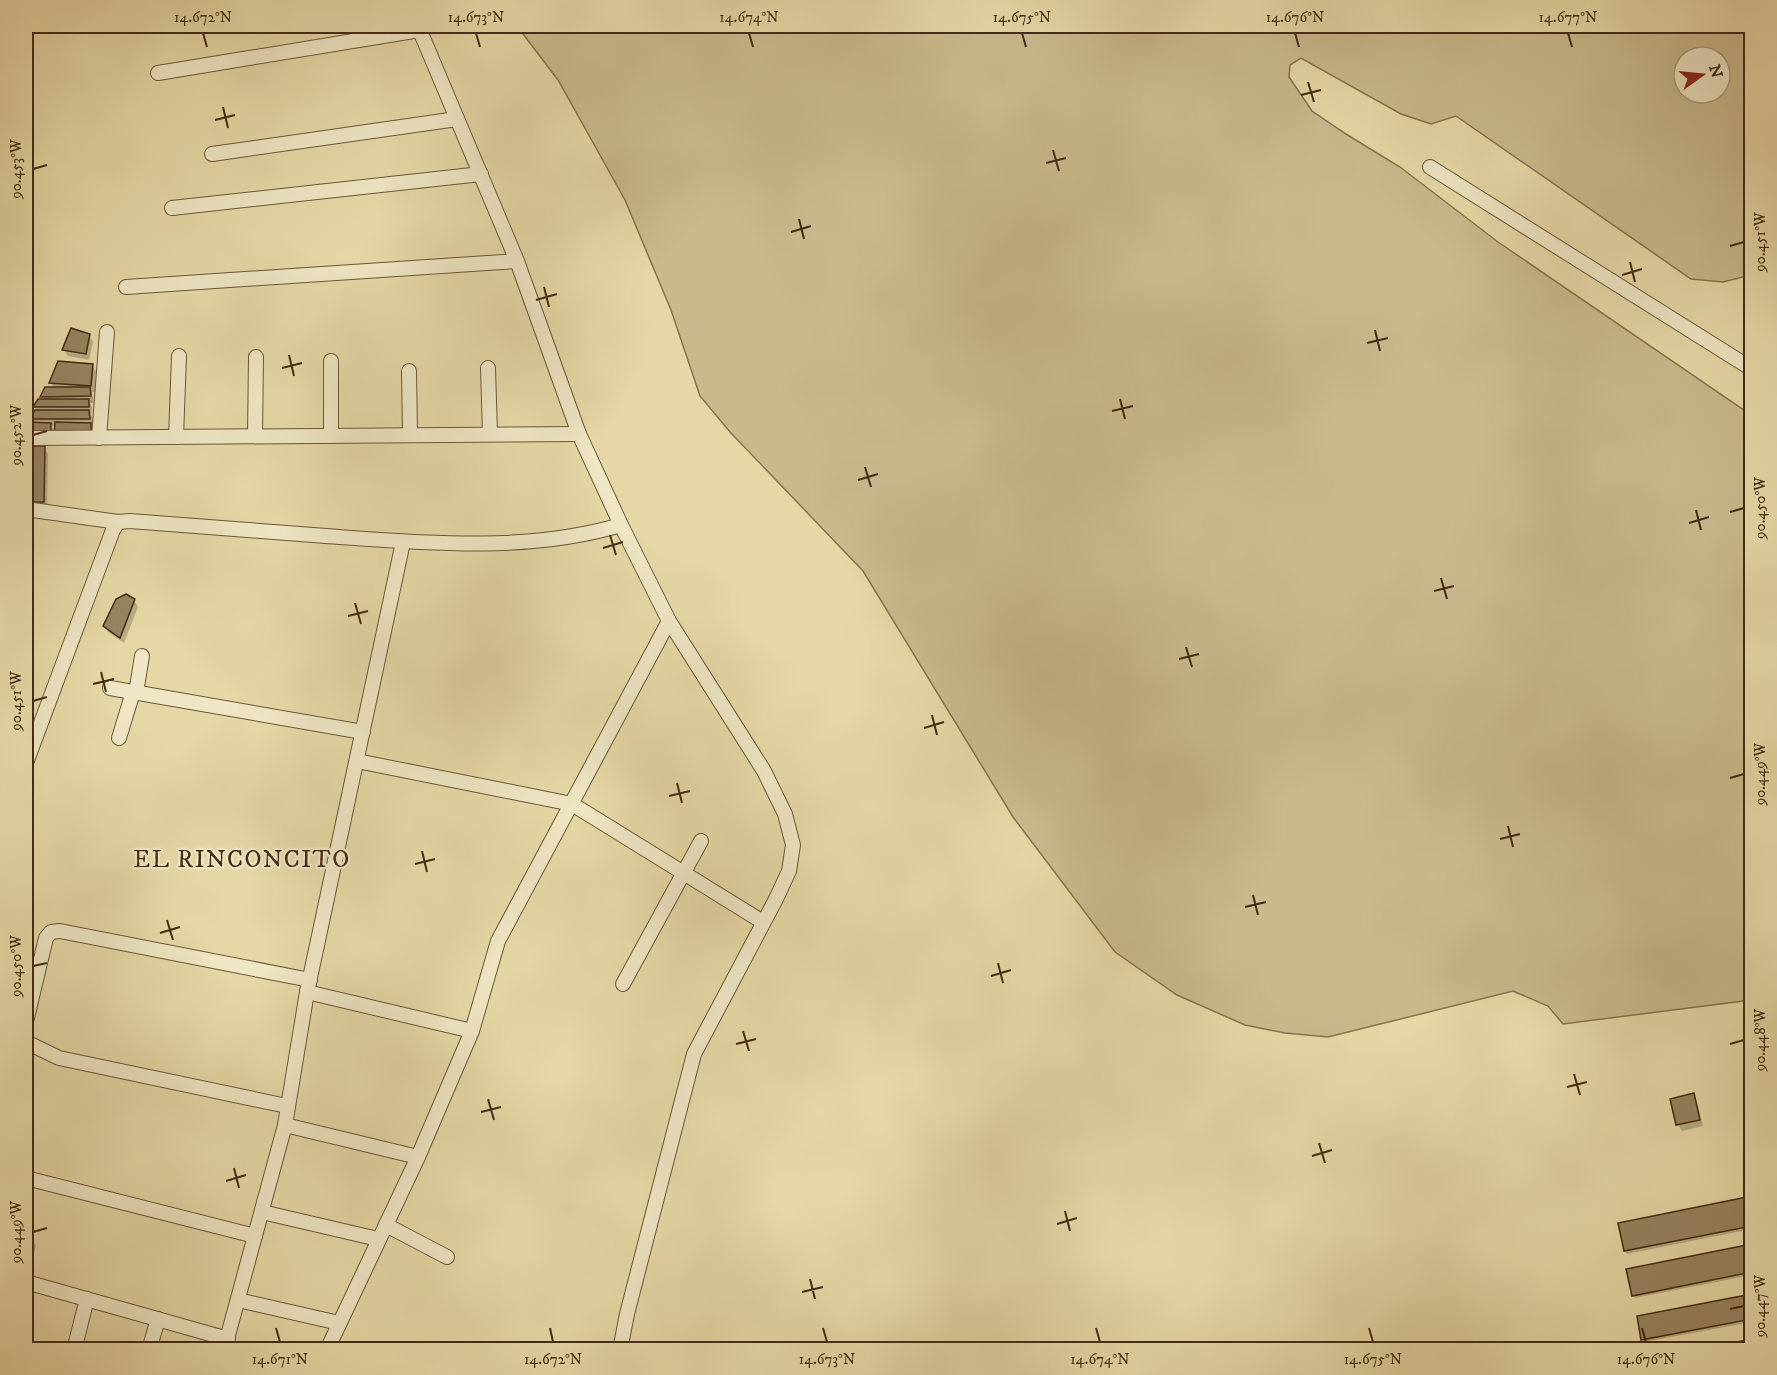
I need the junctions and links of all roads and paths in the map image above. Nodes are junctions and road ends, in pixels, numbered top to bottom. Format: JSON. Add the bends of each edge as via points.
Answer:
{"nodes":[{"id":1,"x":419,"y":28,"type":"edge"},
{"id":2,"x":158,"y":73,"type":"dead end"},
{"id":3,"x":457,"y":119,"type":"junction"},
{"id":4,"x":212,"y":154,"type":"dead end"},
{"id":5,"x":1430,"y":167,"type":"dead end"},
{"id":6,"x":481,"y":174,"type":"junction"},
{"id":7,"x":172,"y":208,"type":"dead end"},
{"id":8,"x":517,"y":261,"type":"junction"},
{"id":9,"x":126,"y":287,"type":"dead end"},
{"id":10,"x":107,"y":332,"type":"dead end"},
{"id":11,"x":178,"y":356,"type":"dead end"},
{"id":12,"x":256,"y":357,"type":"dead end"},
{"id":13,"x":331,"y":361,"type":"dead end"},
{"id":14,"x":488,"y":368,"type":"dead end"},
{"id":15,"x":1752,"y":369,"type":"edge"},
{"id":16,"x":409,"y":371,"type":"dead end"},
{"id":17,"x":490,"y":434,"type":"junction"},
{"id":18,"x":579,"y":434,"type":"junction"},
{"id":19,"x":410,"y":435,"type":"junction"},
{"id":20,"x":255,"y":436,"type":"junction"},
{"id":21,"x":331,"y":436,"type":"junction"},
{"id":22,"x":176,"y":437,"type":"junction"},
{"id":23,"x":99,"y":438,"type":"junction"},
{"id":24,"x":26,"y":440,"type":"edge"},
{"id":25,"x":26,"y":509,"type":"edge"},
{"id":26,"x":118,"y":522,"type":"junction"},
{"id":27,"x":621,"y":525,"type":"junction"},
{"id":28,"x":403,"y":542,"type":"junction"},
{"id":29,"x":669,"y":621,"type":"junction"},
{"id":30,"x":142,"y":656,"type":"dead end"},
{"id":31,"x":110,"y":688,"type":"dead end"},
{"id":32,"x":134,"y":693,"type":"junction"},
{"id":33,"x":363,"y":732,"type":"junction"},
{"id":34,"x":120,"y":738,"type":"dead end"},
{"id":35,"x":357,"y":761,"type":"junction"},
{"id":36,"x":26,"y":763,"type":"edge"},
{"id":37,"x":572,"y":804,"type":"junction"},
{"id":38,"x":701,"y":841,"type":"dead end"},
{"id":39,"x":684,"y":873,"type":"junction"},
{"id":40,"x":763,"y":922,"type":"junction"},
{"id":41,"x":623,"y":984,"type":"dead end"},
{"id":42,"x":308,"y":986,"type":"junction"},
{"id":43,"x":26,"y":1022,"type":"edge"},
{"id":44,"x":472,"y":1031,"type":"junction"},
{"id":45,"x":26,"y":1042,"type":"edge"},
{"id":46,"x":287,"y":1106,"type":"junction"},
{"id":47,"x":285,"y":1125,"type":"junction"},
{"id":48,"x":418,"y":1157,"type":"junction"},
{"id":49,"x":26,"y":1178,"type":"edge"},
{"id":50,"x":262,"y":1212,"type":"junction"},
{"id":51,"x":386,"y":1225,"type":"junction"},
{"id":52,"x":255,"y":1236,"type":"junction"},
{"id":53,"x":378,"y":1239,"type":"junction"},
{"id":54,"x":447,"y":1257,"type":"dead end"},
{"id":55,"x":26,"y":1282,"type":"edge"},
{"id":56,"x":87,"y":1299,"type":"junction"},
{"id":57,"x":238,"y":1300,"type":"junction"},
{"id":58,"x":158,"y":1319,"type":"junction"},
{"id":59,"x":339,"y":1323,"type":"junction"},
{"id":60,"x":226,"y":1344,"type":"edge"},
{"id":61,"x":74,"y":1350,"type":"edge"},
{"id":62,"x":149,"y":1350,"type":"edge"},
{"id":63,"x":327,"y":1350,"type":"edge"},
{"id":64,"x":620,"y":1350,"type":"edge"}],
"edges":[{"from":1,"to":2,"type":"street"},
{"from":1,"to":3,"type":"street"},
{"from":3,"to":4,"type":"street"},
{"from":3,"to":6,"type":"street"},
{"from":5,"to":15,"type":"street"},
{"from":6,"to":7,"type":"street"},
{"from":6,"to":8,"type":"street"},
{"from":8,"to":9,"type":"street"},
{"from":8,"to":18,"type":"street"},
{"from":10,"to":23,"type":"street"},
{"from":11,"to":22,"type":"street"},
{"from":12,"to":20,"type":"street"},
{"from":13,"to":21,"type":"street"},
{"from":14,"to":17,"type":"street"},
{"from":16,"to":19,"type":"street"},
{"from":17,"to":18,"type":"street"},
{"from":17,"to":19,"type":"street"},
{"from":18,"to":27,"type":"street"},
{"from":19,"to":21,"type":"street"},
{"from":20,"to":21,"type":"street"},
{"from":20,"to":22,"type":"street"},
{"from":22,"to":23,"type":"street"},
{"from":23,"to":24,"type":"street"},
{"from":25,"to":26,"type":"street"},
{"from":26,"to":28,"type":"street"},
{"from":26,"to":36,"type":"street"},
{"from":27,"to":28,"type":"street","via":[[595,533],[498,543]]},
{"from":27,"to":29,"type":"street"},
{"from":28,"to":33,"type":"street"},
{"from":29,"to":37,"type":"street"},
{"from":29,"to":40,"type":"street","via":[[764,771],[785,814],[793,845],[789,871]]},
{"from":30,"to":32,"type":"street"},
{"from":31,"to":32,"type":"street"},
{"from":32,"to":33,"type":"street"},
{"from":32,"to":34,"type":"street"},
{"from":33,"to":35,"type":"street"},
{"from":35,"to":37,"type":"street"},
{"from":35,"to":42,"type":"street"},
{"from":37,"to":39,"type":"street"},
{"from":37,"to":44,"type":"street","via":[[498,941]]},
{"from":38,"to":39,"type":"street"},
{"from":39,"to":40,"type":"street"},
{"from":39,"to":41,"type":"street"},
{"from":40,"to":64,"type":"street","via":[[694,1054]]},
{"from":42,"to":43,"type":"street","via":[[51,932],[46,938]]},
{"from":42,"to":44,"type":"street"},
{"from":42,"to":46,"type":"street"},
{"from":44,"to":48,"type":"street"},
{"from":45,"to":46,"type":"street","via":[[59,1058]]},
{"from":46,"to":47,"type":"street"},
{"from":47,"to":48,"type":"street"},
{"from":47,"to":50,"type":"street"},
{"from":48,"to":51,"type":"street"},
{"from":49,"to":52,"type":"street"},
{"from":50,"to":52,"type":"street"},
{"from":50,"to":53,"type":"street"},
{"from":51,"to":53,"type":"street"},
{"from":51,"to":54,"type":"street"},
{"from":52,"to":57,"type":"street"},
{"from":53,"to":59,"type":"street"},
{"from":55,"to":56,"type":"street"},
{"from":56,"to":58,"type":"street"},
{"from":56,"to":61,"type":"street"},
{"from":57,"to":59,"type":"street"},
{"from":57,"to":60,"type":"street"},
{"from":58,"to":60,"type":"street"},
{"from":58,"to":62,"type":"street"},
{"from":59,"to":63,"type":"street"}]}
